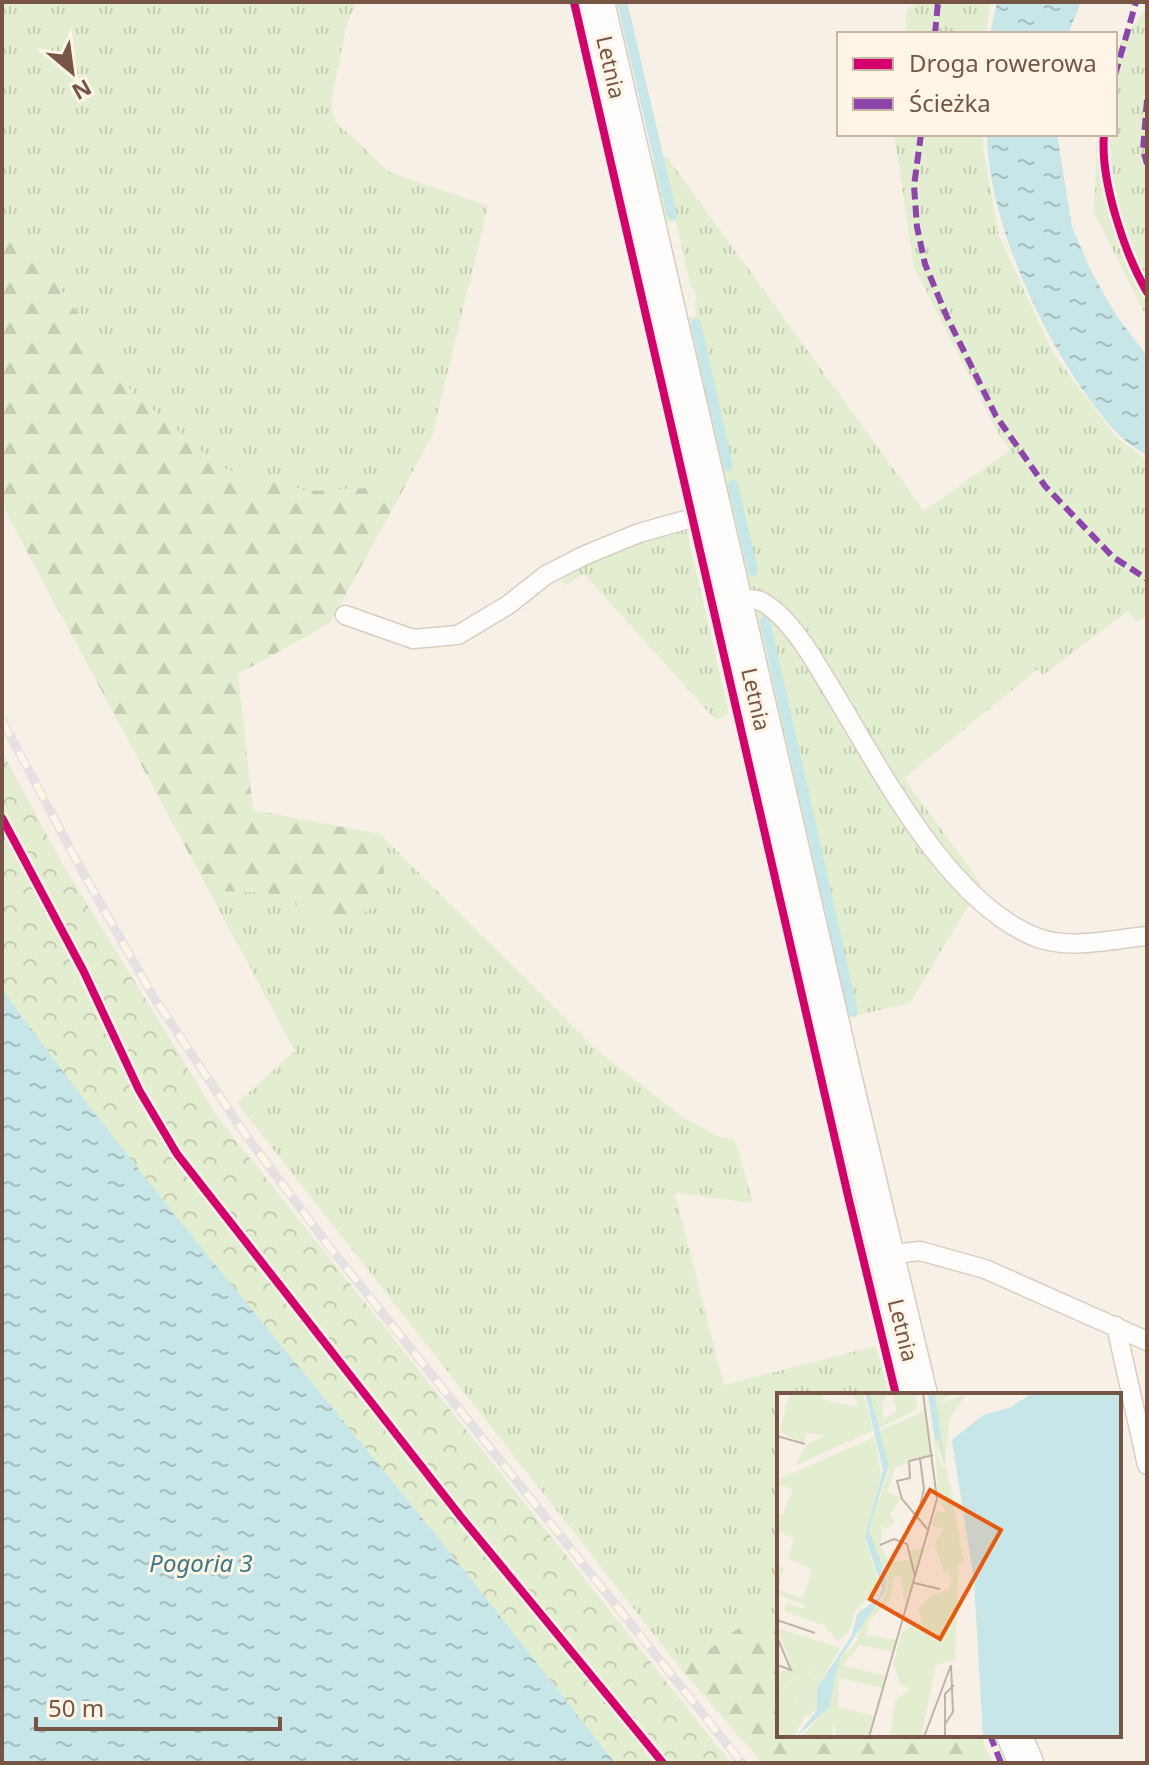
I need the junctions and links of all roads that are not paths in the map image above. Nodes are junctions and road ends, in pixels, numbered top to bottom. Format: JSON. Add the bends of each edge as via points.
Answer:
{"nodes":[{"id":1,"x":597,"y":2,"type":"edge"},
{"id":2,"x":714,"y":512,"type":"junction"},
{"id":3,"x":734,"y":602,"type":"junction"},
{"id":4,"x":345,"y":615,"type":"dead end"},
{"id":5,"x":1147,"y":936,"type":"edge"},
{"id":6,"x":886,"y":1255,"type":"junction"},
{"id":7,"x":1116,"y":1326,"type":"junction"},
{"id":8,"x":1147,"y":1341,"type":"edge"},
{"id":9,"x":920,"y":1393,"type":"edge"},
{"id":10,"x":1147,"y":1465,"type":"edge"},
{"id":11,"x":1015,"y":1737,"type":"edge"},
{"id":12,"x":1026,"y":1763,"type":"edge"}],
"edges":[{"from":1,"to":2,"type":"street","name":"Letnia"},
{"from":2,"to":3,"type":"street","name":"Letnia"},
{"from":2,"to":4,"type":"lane","via":[[583,556],[458,635],[413,639]]},
{"from":3,"to":5,"type":"lane","via":[[764,602],[807,649],[918,829],[981,901],[1010,924],[1060,944]]},
{"from":3,"to":6,"type":"street","name":"Letnia"},
{"from":6,"to":7,"type":"lane","via":[[920,1251],[957,1260]]},
{"from":6,"to":9,"type":"street","name":"Letnia"},
{"from":7,"to":8,"type":"lane"},
{"from":7,"to":10,"type":"lane"},
{"from":11,"to":12,"type":"street"}]}
